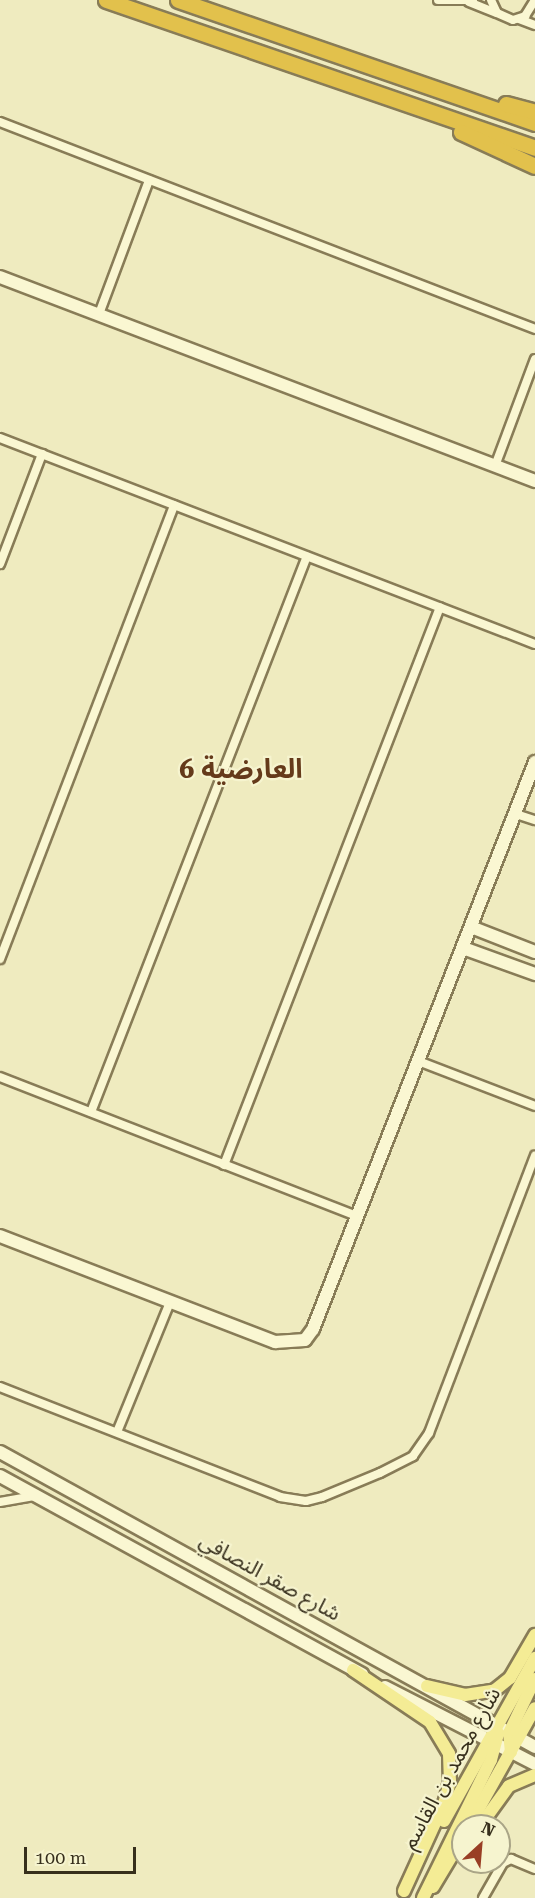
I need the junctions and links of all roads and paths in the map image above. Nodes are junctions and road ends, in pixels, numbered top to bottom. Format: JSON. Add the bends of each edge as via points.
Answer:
{"nodes":[{"id":1,"x":106,"y":0,"type":"edge"},
{"id":2,"x":178,"y":0,"type":"edge"},
{"id":3,"x":438,"y":0,"type":"edge"},
{"id":4,"x":491,"y":0,"type":"edge"},
{"id":5,"x":471,"y":1,"type":"edge"},
{"id":6,"x":534,"y":5,"type":"edge"},
{"id":7,"x":496,"y":13,"type":"junction"},
{"id":8,"x":519,"y":19,"type":"junction"},
{"id":9,"x":535,"y":26,"type":"edge"},
{"id":10,"x":398,"y":103,"type":"junction"},
{"id":11,"x":478,"y":104,"type":"junction"},
{"id":12,"x":518,"y":106,"type":"junction"},
{"id":13,"x":535,"y":106,"type":"edge"},
{"id":14,"x":535,"y":112,"type":"edge"},
{"id":15,"x":0,"y":122,"type":"edge"},
{"id":16,"x":535,"y":123,"type":"edge"},
{"id":17,"x":535,"y":148,"type":"edge"},
{"id":18,"x":535,"y":166,"type":"edge"},
{"id":19,"x":149,"y":180,"type":"junction"},
{"id":20,"x":0,"y":277,"type":"edge"},
{"id":21,"x":99,"y":314,"type":"junction"},
{"id":22,"x":535,"y":329,"type":"edge"},
{"id":23,"x":535,"y":359,"type":"edge"},
{"id":24,"x":0,"y":438,"type":"edge"},
{"id":25,"x":42,"y":454,"type":"junction"},
{"id":26,"x":495,"y":466,"type":"junction"},
{"id":27,"x":535,"y":481,"type":"edge"},
{"id":28,"x":174,"y":505,"type":"junction"},
{"id":29,"x":307,"y":556,"type":"junction"},
{"id":30,"x":0,"y":564,"type":"edge"},
{"id":31,"x":440,"y":607,"type":"junction"},
{"id":32,"x":535,"y":644,"type":"edge"},
{"id":33,"x":535,"y":762,"type":"edge"},
{"id":34,"x":516,"y":814,"type":"junction"},
{"id":35,"x":535,"y":820,"type":"edge"},
{"id":36,"x":471,"y":927,"type":"junction"},
{"id":37,"x":464,"y":948,"type":"junction"},
{"id":38,"x":535,"y":952,"type":"edge"},
{"id":39,"x":0,"y":959,"type":"edge"},
{"id":40,"x":535,"y":974,"type":"edge"},
{"id":41,"x":418,"y":1060,"type":"junction"},
{"id":42,"x":0,"y":1077,"type":"edge"},
{"id":43,"x":535,"y":1106,"type":"edge"},
{"id":44,"x":91,"y":1112,"type":"junction"},
{"id":45,"x":535,"y":1156,"type":"edge"},
{"id":46,"x":224,"y":1165,"type":"junction"},
{"id":47,"x":357,"y":1216,"type":"junction"},
{"id":48,"x":0,"y":1236,"type":"edge"},
{"id":49,"x":170,"y":1302,"type":"junction"},
{"id":50,"x":0,"y":1387,"type":"edge"},
{"id":51,"x":117,"y":1432,"type":"junction"},
{"id":52,"x":0,"y":1452,"type":"edge"},
{"id":53,"x":0,"y":1476,"type":"edge"},
{"id":54,"x":39,"y":1496,"type":"junction"},
{"id":55,"x":0,"y":1502,"type":"edge"},
{"id":56,"x":535,"y":1635,"type":"edge"},
{"id":57,"x":535,"y":1658,"type":"edge"},
{"id":58,"x":353,"y":1670,"type":"junction"},
{"id":59,"x":535,"y":1679,"type":"edge"},
{"id":60,"x":427,"y":1686,"type":"junction"},
{"id":61,"x":535,"y":1708,"type":"edge"},
{"id":62,"x":498,"y":1727,"type":"junction"},
{"id":63,"x":514,"y":1736,"type":"junction"},
{"id":64,"x":493,"y":1743,"type":"junction"},
{"id":65,"x":535,"y":1747,"type":"edge"},
{"id":66,"x":512,"y":1752,"type":"junction"},
{"id":67,"x":535,"y":1764,"type":"edge"},
{"id":68,"x":535,"y":1775,"type":"edge"},
{"id":69,"x":476,"y":1814,"type":"edge"},
{"id":70,"x":489,"y":1814,"type":"edge"},
{"id":71,"x":451,"y":1857,"type":"edge"},
{"id":72,"x":451,"y":1863,"type":"edge"},
{"id":73,"x":444,"y":1869,"type":"junction"},
{"id":74,"x":535,"y":1869,"type":"edge"},
{"id":75,"x":402,"y":1895,"type":"edge"},
{"id":76,"x":424,"y":1898,"type":"edge"},
{"id":77,"x":483,"y":1898,"type":"edge"}],
"edges":[{"from":1,"to":10,"type":"highway"},
{"from":2,"to":11,"type":"highway"},
{"from":3,"to":5,"type":"street"},
{"from":4,"to":7,"type":"street"},
{"from":5,"to":7,"type":"street"},
{"from":6,"to":8,"type":"street"},
{"from":7,"to":8,"type":"street","via":[[507,19]]},
{"from":8,"to":9,"type":"street"},
{"from":10,"to":17,"type":"highway"},
{"from":10,"to":18,"type":"highway"},
{"from":11,"to":12,"type":"highway"},
{"from":11,"to":16,"type":"highway"},
{"from":12,"to":13,"type":"highway"},
{"from":12,"to":14,"type":"highway"},
{"from":15,"to":19,"type":"street"},
{"from":19,"to":21,"type":"street"},
{"from":19,"to":22,"type":"street"},
{"from":20,"to":21,"type":"street"},
{"from":21,"to":26,"type":"street"},
{"from":23,"to":26,"type":"street"},
{"from":24,"to":25,"type":"street"},
{"from":25,"to":28,"type":"street"},
{"from":25,"to":30,"type":"street"},
{"from":26,"to":27,"type":"street"},
{"from":28,"to":29,"type":"street"},
{"from":28,"to":39,"type":"street"},
{"from":29,"to":31,"type":"street"},
{"from":29,"to":44,"type":"street"},
{"from":31,"to":32,"type":"street"},
{"from":31,"to":46,"type":"street"},
{"from":33,"to":34,"type":"street"},
{"from":34,"to":35,"type":"street"},
{"from":34,"to":36,"type":"street"},
{"from":36,"to":37,"type":"street"},
{"from":36,"to":38,"type":"street"},
{"from":37,"to":40,"type":"street"},
{"from":37,"to":41,"type":"street"},
{"from":41,"to":43,"type":"street"},
{"from":41,"to":47,"type":"street"},
{"from":42,"to":44,"type":"street"},
{"from":44,"to":46,"type":"street"},
{"from":45,"to":51,"type":"street","via":[[429,1433],[413,1456],[306,1501],[280,1497]]},
{"from":46,"to":47,"type":"street"},
{"from":47,"to":49,"type":"street","via":[[313,1329],[305,1340],[275,1342]]},
{"from":48,"to":49,"type":"street"},
{"from":49,"to":51,"type":"street"},
{"from":50,"to":51,"type":"street"},
{"from":52,"to":60,"type":"street","name":"شارع صقر النصافي"},
{"from":53,"to":54,"type":"street","name":"شارع صقر النصافي"},
{"from":54,"to":55,"type":"street"},
{"from":54,"to":58,"type":"street","name":"شارع صقر النصافي"},
{"from":56,"to":60,"type":"main road","via":[[510,1678],[495,1690],[465,1695]]},
{"from":57,"to":62,"type":"main road","name":"شارع محمد بن القاسم"},
{"from":58,"to":64,"type":"street","name":"شارع صقر النصافي"},
{"from":58,"to":75,"type":"main road","via":[[430,1722],[449,1754],[451,1772],[445,1801]]},
{"from":59,"to":63,"type":"main road"},
{"from":60,"to":62,"type":"street","name":"شارع صقر النصافي"},
{"from":61,"to":63,"type":"main road"},
{"from":62,"to":63,"type":"street","name":"شارع صقر النصافي"},
{"from":62,"to":64,"type":"main road"},
{"from":63,"to":65,"type":"street","name":"شارع صقر النصافي"},
{"from":63,"to":66,"type":"main road"},
{"from":64,"to":66,"type":"street","name":"شارع صقر النصافي"},
{"from":64,"to":75,"type":"main road","name":"شارع محمد بن القاسم"},
{"from":64,"to":76,"type":"main road"},
{"from":66,"to":67,"type":"street","name":"شارع صقر النصافي"},
{"from":66,"to":69,"type":"main road","name":"شارع محمد بن القاسم"},
{"from":68,"to":70,"type":"main road","via":[[509,1786]]},
{"from":71,"to":73,"type":"main road","name":"شارع محمد بن القاسم"},
{"from":72,"to":73,"type":"main road"},
{"from":73,"to":76,"type":"main road","name":"شارع محمد بن القاسم"},
{"from":74,"to":77,"type":"street","via":[[511,1859],[503,1863]]}]}
